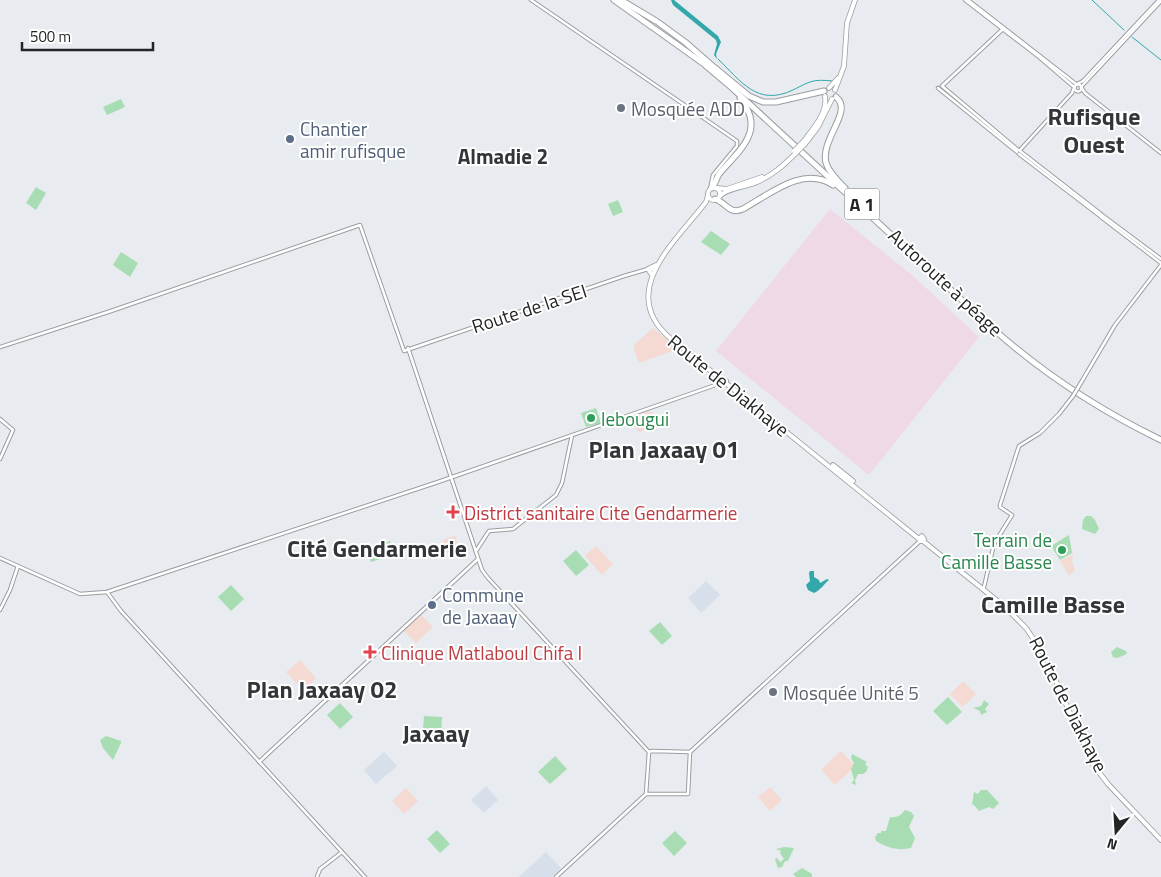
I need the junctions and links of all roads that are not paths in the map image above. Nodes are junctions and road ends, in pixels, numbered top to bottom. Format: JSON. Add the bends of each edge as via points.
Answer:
{"nodes":[{"id":1,"x":532,"y":0,"type":"edge"},
{"id":2,"x":614,"y":0,"type":"edge"},
{"id":3,"x":621,"y":0,"type":"edge"},
{"id":4,"x":854,"y":0,"type":"edge"},
{"id":5,"x":967,"y":0,"type":"edge"},
{"id":6,"x":1160,"y":0,"type":"edge"},
{"id":7,"x":1002,"y":29,"type":"junction"},
{"id":8,"x":715,"y":71,"type":"junction"},
{"id":9,"x":942,"y":86,"type":"junction"},
{"id":10,"x":1077,"y":86,"type":"junction"},
{"id":11,"x":1078,"y":91,"type":"junction"},
{"id":12,"x":826,"y":92,"type":"junction"},
{"id":13,"x":1072,"y":93,"type":"junction"},
{"id":14,"x":1085,"y":93,"type":"junction"},
{"id":15,"x":834,"y":95,"type":"junction"},
{"id":16,"x":804,"y":143,"type":"junction"},
{"id":17,"x":1019,"y":151,"type":"junction"},
{"id":18,"x":795,"y":152,"type":"junction"},
{"id":19,"x":1161,"y":153,"type":"edge"},
{"id":20,"x":713,"y":188,"type":"junction"},
{"id":21,"x":846,"y":192,"type":"junction"},
{"id":22,"x":708,"y":195,"type":"junction"},
{"id":23,"x":716,"y":199,"type":"junction"},
{"id":24,"x":1148,"y":251,"type":"junction"},
{"id":25,"x":1161,"y":259,"type":"edge"},
{"id":26,"x":1161,"y":264,"type":"edge"},
{"id":27,"x":648,"y":269,"type":"junction"},
{"id":28,"x":656,"y":269,"type":"junction"},
{"id":29,"x":652,"y":275,"type":"junction"},
{"id":30,"x":0,"y":347,"type":"edge"},
{"id":31,"x":408,"y":348,"type":"junction"},
{"id":32,"x":721,"y":378,"type":"junction"},
{"id":33,"x":726,"y":382,"type":"junction"},
{"id":34,"x":718,"y":384,"type":"junction"},
{"id":35,"x":0,"y":419,"type":"edge"},
{"id":36,"x":572,"y":434,"type":"junction"},
{"id":37,"x":1161,"y":438,"type":"edge"},
{"id":38,"x":0,"y":459,"type":"edge"},
{"id":39,"x":450,"y":476,"type":"junction"},
{"id":40,"x":921,"y":539,"type":"junction"},
{"id":41,"x":477,"y":552,"type":"junction"},
{"id":42,"x":0,"y":558,"type":"edge"},
{"id":43,"x":479,"y":558,"type":"junction"},
{"id":44,"x":475,"y":562,"type":"junction"},
{"id":45,"x":18,"y":566,"type":"junction"},
{"id":46,"x":984,"y":587,"type":"junction"},
{"id":47,"x":107,"y":592,"type":"junction"},
{"id":48,"x":0,"y":610,"type":"edge"},
{"id":49,"x":649,"y":752,"type":"junction"},
{"id":50,"x":690,"y":752,"type":"junction"},
{"id":51,"x":259,"y":762,"type":"junction"},
{"id":52,"x":646,"y":794,"type":"junction"},
{"id":53,"x":1161,"y":839,"type":"edge"},
{"id":54,"x":342,"y":852,"type":"junction"},
{"id":55,"x":317,"y":877,"type":"edge"},
{"id":56,"x":366,"y":877,"type":"edge"},
{"id":57,"x":556,"y":877,"type":"edge"}],
"edges":[{"from":1,"to":20,"type":"street","via":[[737,141],[735,149],[713,175]]},
{"from":2,"to":8,"type":"highway","number":"A 1"},
{"from":3,"to":8,"type":"highway","number":"A 1","via":[[685,42]]},
{"from":4,"to":12,"type":"main road","via":[[845,24],[842,66],[837,80]]},
{"from":4,"to":15,"type":"main road","via":[[847,23],[845,63]]},
{"from":5,"to":7,"type":"street"},
{"from":5,"to":10,"type":"street"},
{"from":6,"to":10,"type":"street"},
{"from":7,"to":9,"type":"street"},
{"from":7,"to":10,"type":"street"},
{"from":8,"to":12,"type":"highway","via":[[749,96],[763,102]]},
{"from":8,"to":20,"type":"highway","via":[[747,108],[752,125],[747,140],[717,177]]},
{"from":8,"to":21,"type":"highway","number":"A 1"},
{"from":9,"to":17,"type":"street"},
{"from":9,"to":17,"type":"street","via":[[938,88]]},
{"from":10,"to":11,"type":"street"},
{"from":10,"to":13,"type":"street"},
{"from":10,"to":14,"type":"street"},
{"from":11,"to":13,"type":"street"},
{"from":11,"to":14,"type":"street"},
{"from":12,"to":15,"type":"main road"},
{"from":12,"to":15,"type":"main road","via":[[829,100]]},
{"from":12,"to":16,"type":"main road","via":[[819,120]]},
{"from":13,"to":17,"type":"street"},
{"from":14,"to":19,"type":"street"},
{"from":15,"to":16,"type":"main road","via":[[818,127]]},
{"from":15,"to":21,"type":"highway","via":[[841,104],[842,112],[828,140],[826,160],[831,173]]},
{"from":16,"to":18,"type":"main road","bridge":true},
{"from":17,"to":24,"type":"street"},
{"from":18,"to":20,"type":"main road","via":[[764,176],[727,189]]},
{"from":18,"to":23,"type":"main road","via":[[765,178]]},
{"from":20,"to":22,"type":"main road","name":"Route de Diakhaye"},
{"from":20,"to":23,"type":"main road","via":[[720,192]]},
{"from":21,"to":23,"type":"highway","via":[[825,180],[811,177],[789,183],[738,211],[729,210]]},
{"from":21,"to":37,"type":"highway","name":"Autoroute à péage","number":"A 1","via":[[1042,366],[1095,402]]},
{"from":22,"to":23,"type":"main road"},
{"from":22,"to":28,"type":"main road","name":"Route de Diakhaye","via":[[706,203]]},
{"from":23,"to":28,"type":"main road","name":"Route de Diakhaye","via":[[705,206]]},
{"from":24,"to":25,"type":"street"},
{"from":24,"to":26,"type":"street"},
{"from":26,"to":46,"type":"street","bridge":true,"via":[[1115,325],[1096,361],[1059,414],[1037,436],[1019,446],[1000,505],[1012,515],[994,544]]},
{"from":27,"to":28,"type":"main road"},
{"from":27,"to":29,"type":"main road"},
{"from":27,"to":31,"type":"street","name":"Route de la SEI"},
{"from":28,"to":29,"type":"main road","name":"Route de Diakhaye"},
{"from":28,"to":32,"type":"main road","name":"Route de Diakhaye","via":[[650,301],[658,323]]},
{"from":29,"to":32,"type":"main road","name":"Route de Diakhaye","via":[[649,304],[658,326]]},
{"from":30,"to":31,"type":"street","name":"Route de la SEI","via":[[360,225],[404,351]]},
{"from":31,"to":39,"type":"street"},
{"from":32,"to":33,"type":"main road","name":"Route de Diakhaye"},
{"from":32,"to":34,"type":"street"},
{"from":33,"to":34,"type":"street"},
{"from":33,"to":40,"type":"main road","name":"Route de Diakhaye"},
{"from":34,"to":36,"type":"street"},
{"from":35,"to":38,"type":"street","via":[[13,430]]},
{"from":36,"to":39,"type":"street"},
{"from":36,"to":41,"type":"street","via":[[562,482],[556,495],[513,529],[489,531]]},
{"from":39,"to":41,"type":"street"},
{"from":39,"to":47,"type":"street"},
{"from":40,"to":46,"type":"main road","name":"Route de Diakhaye"},
{"from":40,"to":50,"type":"street"},
{"from":40,"to":53,"type":"main road","name":"Route de Diakhaye","via":[[1006,607],[1026,628],[1045,656],[1092,763]]},
{"from":41,"to":43,"type":"street"},
{"from":41,"to":44,"type":"street"},
{"from":42,"to":45,"type":"street"},
{"from":43,"to":44,"type":"street"},
{"from":43,"to":49,"type":"street","via":[[488,578]]},
{"from":44,"to":51,"type":"street"},
{"from":45,"to":47,"type":"street","via":[[80,594]]},
{"from":45,"to":48,"type":"street"},
{"from":46,"to":53,"type":"main road","name":"Route de Diakhaye","via":[[1034,634],[1051,662],[1096,764]]},
{"from":47,"to":51,"type":"street"},
{"from":49,"to":50,"type":"street"},
{"from":49,"to":52,"type":"street"},
{"from":50,"to":52,"type":"street","via":[[688,794]]},
{"from":51,"to":54,"type":"street"},
{"from":52,"to":57,"type":"street"},
{"from":54,"to":55,"type":"street","via":[[320,869]]},
{"from":54,"to":56,"type":"street"}]}
